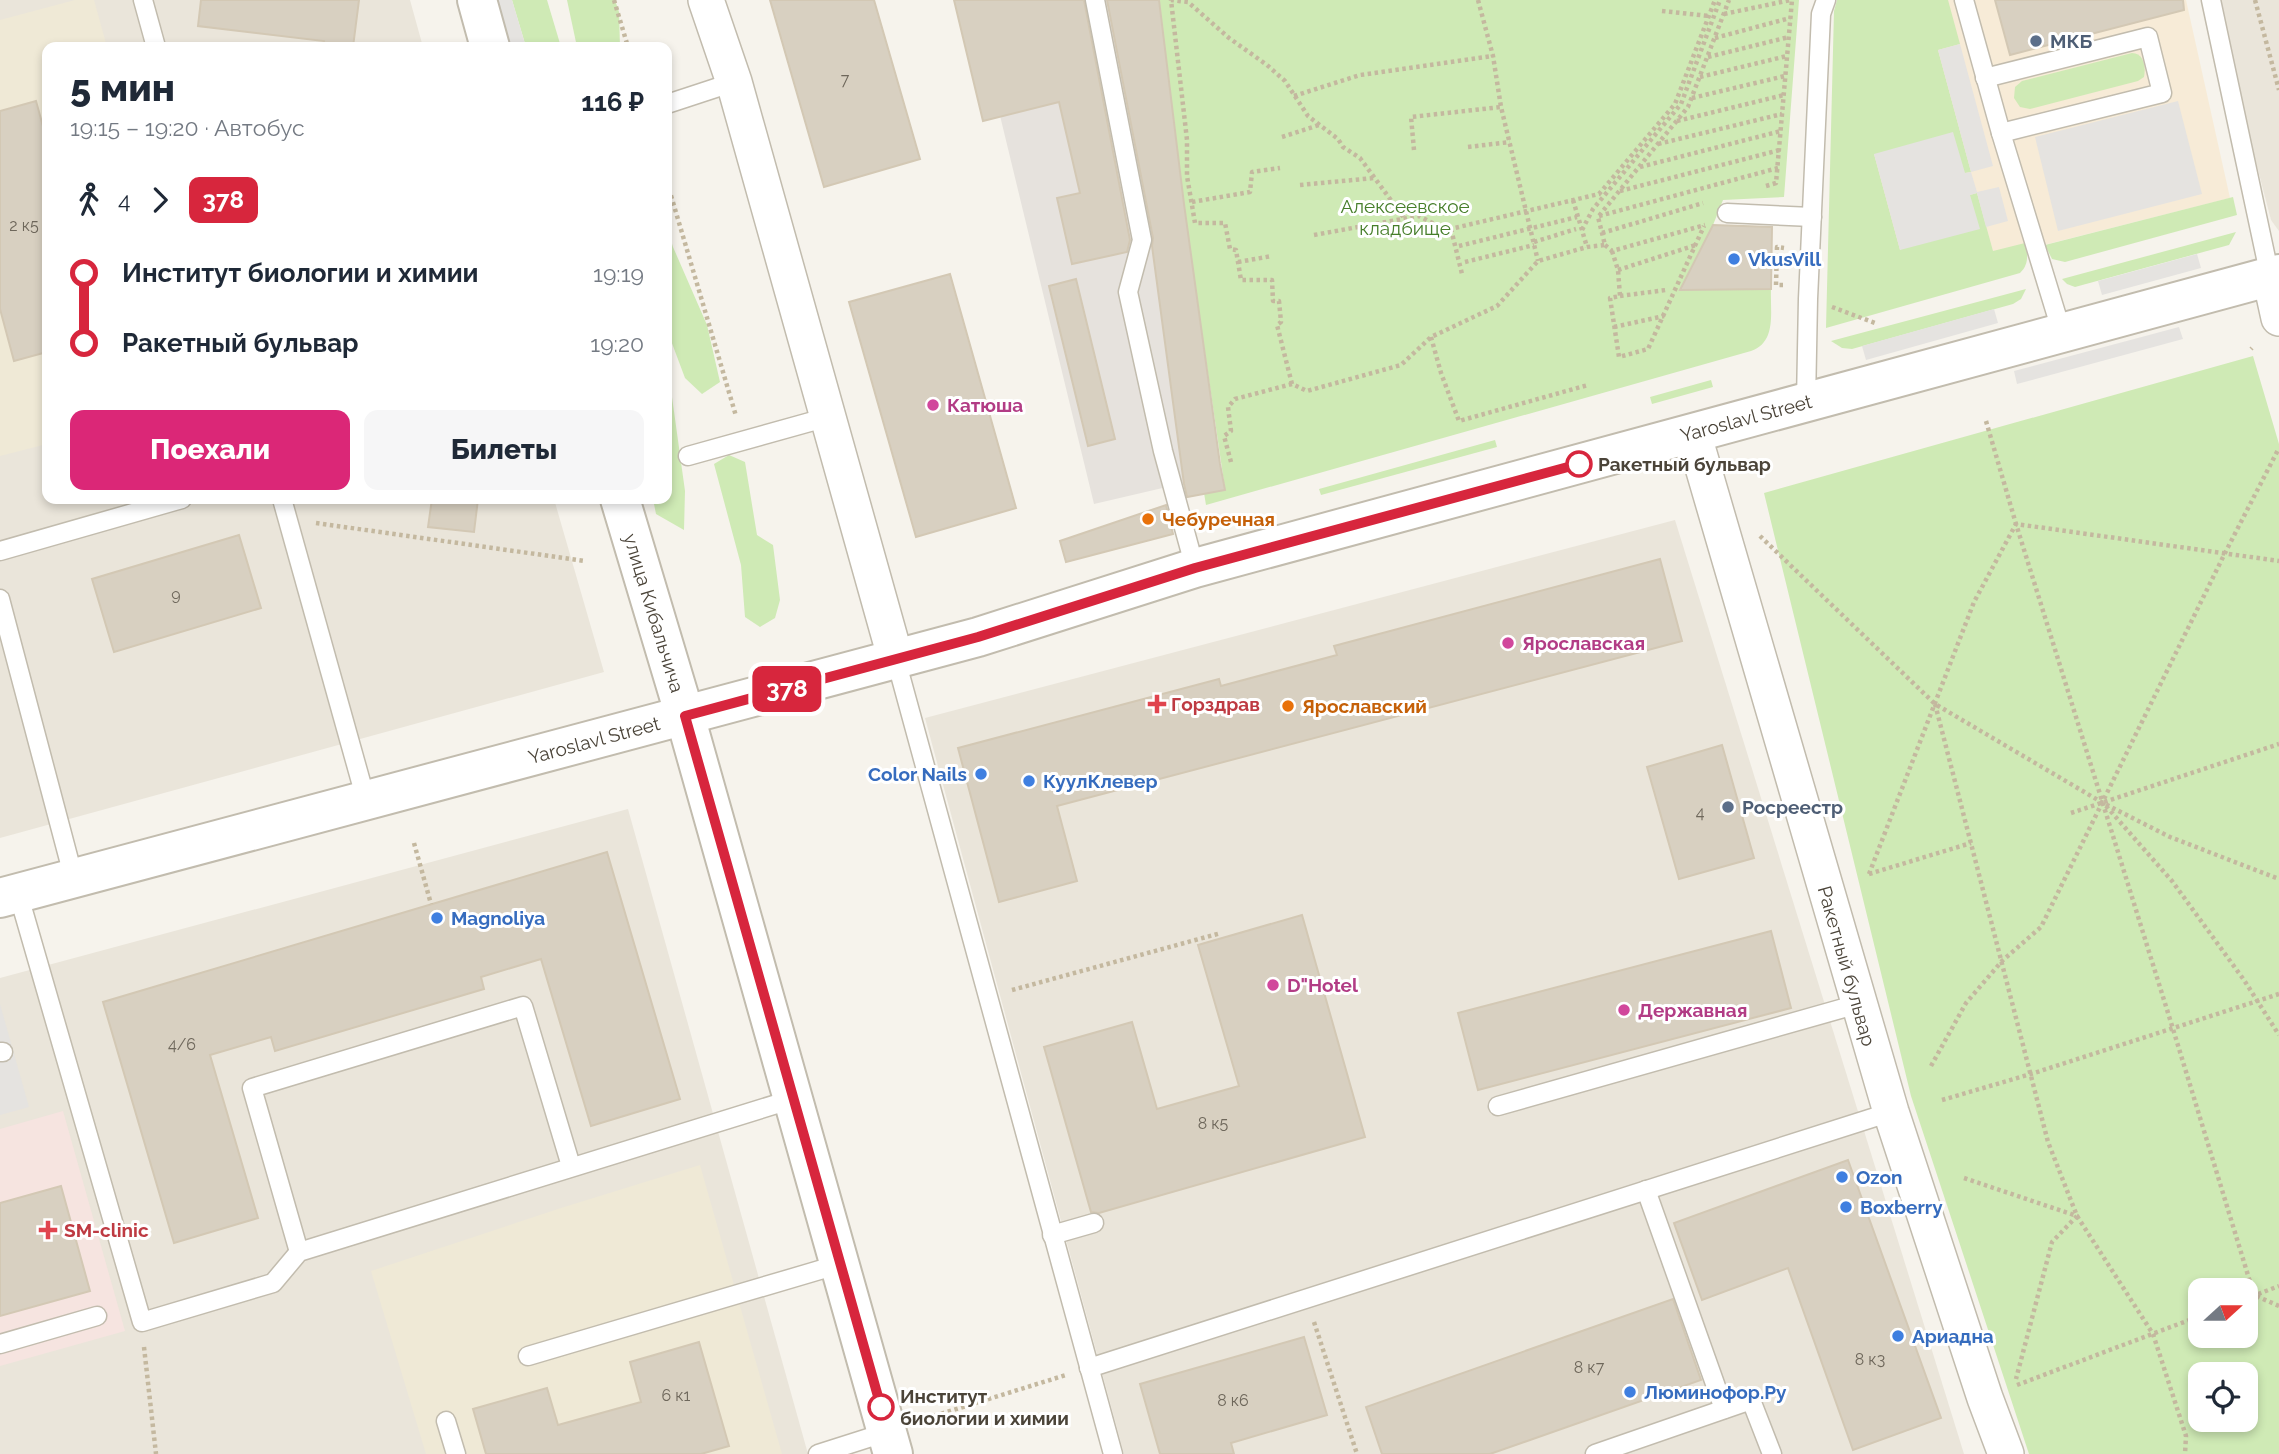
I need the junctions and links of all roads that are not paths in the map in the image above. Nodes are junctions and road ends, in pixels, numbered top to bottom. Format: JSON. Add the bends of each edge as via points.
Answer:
{"nodes":[{"id":1,"x":143,"y":0,"type":"edge"},
{"id":2,"x":477,"y":0,"type":"edge"},
{"id":3,"x":706,"y":0,"type":"edge"},
{"id":4,"x":1096,"y":0,"type":"edge"},
{"id":5,"x":1826,"y":0,"type":"edge"},
{"id":6,"x":1964,"y":0,"type":"edge"},
{"id":7,"x":2211,"y":0,"type":"edge"},
{"id":8,"x":155,"y":42,"type":"edge"},
{"id":9,"x":489,"y":42,"type":"edge"},
{"id":10,"x":1985,"y":78,"type":"junction"},
{"id":11,"x":734,"y":82,"type":"junction"},
{"id":12,"x":672,"y":102,"type":"edge"},
{"id":13,"x":2001,"y":133,"type":"junction"},
{"id":14,"x":1717,"y":208,"type":"road end"},
{"id":15,"x":1812,"y":217,"type":"junction"},
{"id":16,"x":2274,"y":276,"type":"edge"},
{"id":17,"x":2279,"y":318,"type":"edge"},
{"id":18,"x":2062,"y":333,"type":"junction"},
{"id":19,"x":1806,"y":402,"type":"junction"},
{"id":20,"x":828,"y":417,"type":"junction"},
{"id":21,"x":1693,"y":433,"type":"junction"},
{"id":22,"x":688,"y":456,"type":"dead end"},
{"id":23,"x":164,"y":504,"type":"edge"},
{"id":24,"x":284,"y":504,"type":"edge"},
{"id":25,"x":621,"y":504,"type":"edge"},
{"id":26,"x":0,"y":551,"type":"edge"},
{"id":27,"x":1195,"y":568,"type":"junction"},
{"id":28,"x":0,"y":599,"type":"edge"},
{"id":29,"x":895,"y":660,"type":"junction"},
{"id":30,"x":685,"y":716,"type":"junction"},
{"id":31,"x":366,"y":800,"type":"junction"},
{"id":32,"x":74,"y":879,"type":"junction"},
{"id":33,"x":9,"y":896,"type":"edge"},
{"id":34,"x":1858,"y":1004,"type":"junction"},
{"id":35,"x":793,"y":1098,"type":"junction"},
{"id":36,"x":1498,"y":1106,"type":"dead end"},
{"id":37,"x":1891,"y":1112,"type":"junction"},
{"id":38,"x":571,"y":1166,"type":"junction"},
{"id":39,"x":1646,"y":1190,"type":"junction"},
{"id":40,"x":1094,"y":1223,"type":"dead end"},
{"id":41,"x":1052,"y":1235,"type":"junction"},
{"id":42,"x":299,"y":1252,"type":"junction"},
{"id":43,"x":840,"y":1264,"type":"junction"},
{"id":44,"x":97,"y":1316,"type":"dead end"},
{"id":45,"x":0,"y":1344,"type":"edge"},
{"id":46,"x":528,"y":1356,"type":"dead end"},
{"id":47,"x":1089,"y":1368,"type":"junction"},
{"id":48,"x":1724,"y":1409,"type":"junction"},
{"id":49,"x":446,"y":1420,"type":"dead end"},
{"id":50,"x":890,"y":1443,"type":"edge"},
{"id":51,"x":1997,"y":1451,"type":"edge"},
{"id":52,"x":456,"y":1454,"type":"edge"},
{"id":53,"x":818,"y":1454,"type":"edge"},
{"id":54,"x":1113,"y":1454,"type":"edge"},
{"id":55,"x":1595,"y":1454,"type":"edge"},
{"id":56,"x":1772,"y":1454,"type":"edge"}],
"edges":[{"from":1,"to":8,"type":"lane"},
{"from":2,"to":9,"type":"street"},
{"from":3,"to":11,"type":"street"},
{"from":4,"to":27,"type":"lane","via":[[1142,240],[1128,292]]},
{"from":5,"to":15,"type":"lane","via":[[1821,14]]},
{"from":6,"to":10,"type":"lane"},
{"from":7,"to":16,"type":"lane"},
{"from":10,"to":13,"type":"lane"},
{"from":10,"to":13,"type":"lane","via":[[2148,37],[2162,93]]},
{"from":11,"to":12,"type":"lane"},
{"from":11,"to":20,"type":"street"},
{"from":13,"to":18,"type":"lane"},
{"from":14,"to":15,"type":"lane"},
{"from":15,"to":19,"type":"lane"},
{"from":16,"to":17,"type":"street"},
{"from":16,"to":18,"type":"street","name":"Yaroslavl Street"},
{"from":18,"to":19,"type":"street","name":"Yaroslavl Street"},
{"from":19,"to":21,"type":"street","name":"Yaroslavl Street"},
{"from":20,"to":22,"type":"lane"},
{"from":20,"to":29,"type":"street"},
{"from":21,"to":27,"type":"street","name":"Yaroslavl Street"},
{"from":21,"to":34,"type":"street","name":"Ракетный бульвар"},
{"from":23,"to":26,"type":"lane"},
{"from":24,"to":31,"type":"lane"},
{"from":25,"to":30,"type":"street","name":"улица Кибальчича"},
{"from":27,"to":29,"type":"street","name":"Yaroslavl Street"},
{"from":28,"to":32,"type":"lane"},
{"from":29,"to":30,"type":"street","name":"Yaroslavl Street"},
{"from":29,"to":41,"type":"lane"},
{"from":30,"to":31,"type":"street","name":"Yaroslavl Street"},
{"from":30,"to":35,"type":"street","name":"улица Кибальчича"},
{"from":31,"to":32,"type":"street","name":"Yaroslavl Street"},
{"from":32,"to":33,"type":"street","name":"Yaroslavl Street"},
{"from":33,"to":42,"type":"lane","via":[[142,1322],[273,1283]]},
{"from":34,"to":36,"type":"lane"},
{"from":34,"to":37,"type":"street","name":"Ракетный бульвар"},
{"from":35,"to":38,"type":"lane"},
{"from":35,"to":43,"type":"street","name":"улица Кибальчича"},
{"from":37,"to":39,"type":"lane"},
{"from":37,"to":51,"type":"street","name":"Ракетный бульвар","via":[[1985,1398]]},
{"from":38,"to":42,"type":"lane"},
{"from":38,"to":42,"type":"lane","via":[[523,1006],[252,1088]]},
{"from":39,"to":47,"type":"lane"},
{"from":39,"to":48,"type":"lane"},
{"from":40,"to":41,"type":"lane"},
{"from":41,"to":47,"type":"lane"},
{"from":43,"to":46,"type":"lane"},
{"from":43,"to":50,"type":"street","name":"улица Кибальчича"},
{"from":44,"to":45,"type":"lane"},
{"from":47,"to":54,"type":"lane"},
{"from":48,"to":55,"type":"lane"},
{"from":48,"to":56,"type":"lane","via":[[1751,1400]]},
{"from":49,"to":52,"type":"lane"},
{"from":50,"to":53,"type":"lane"}]}
